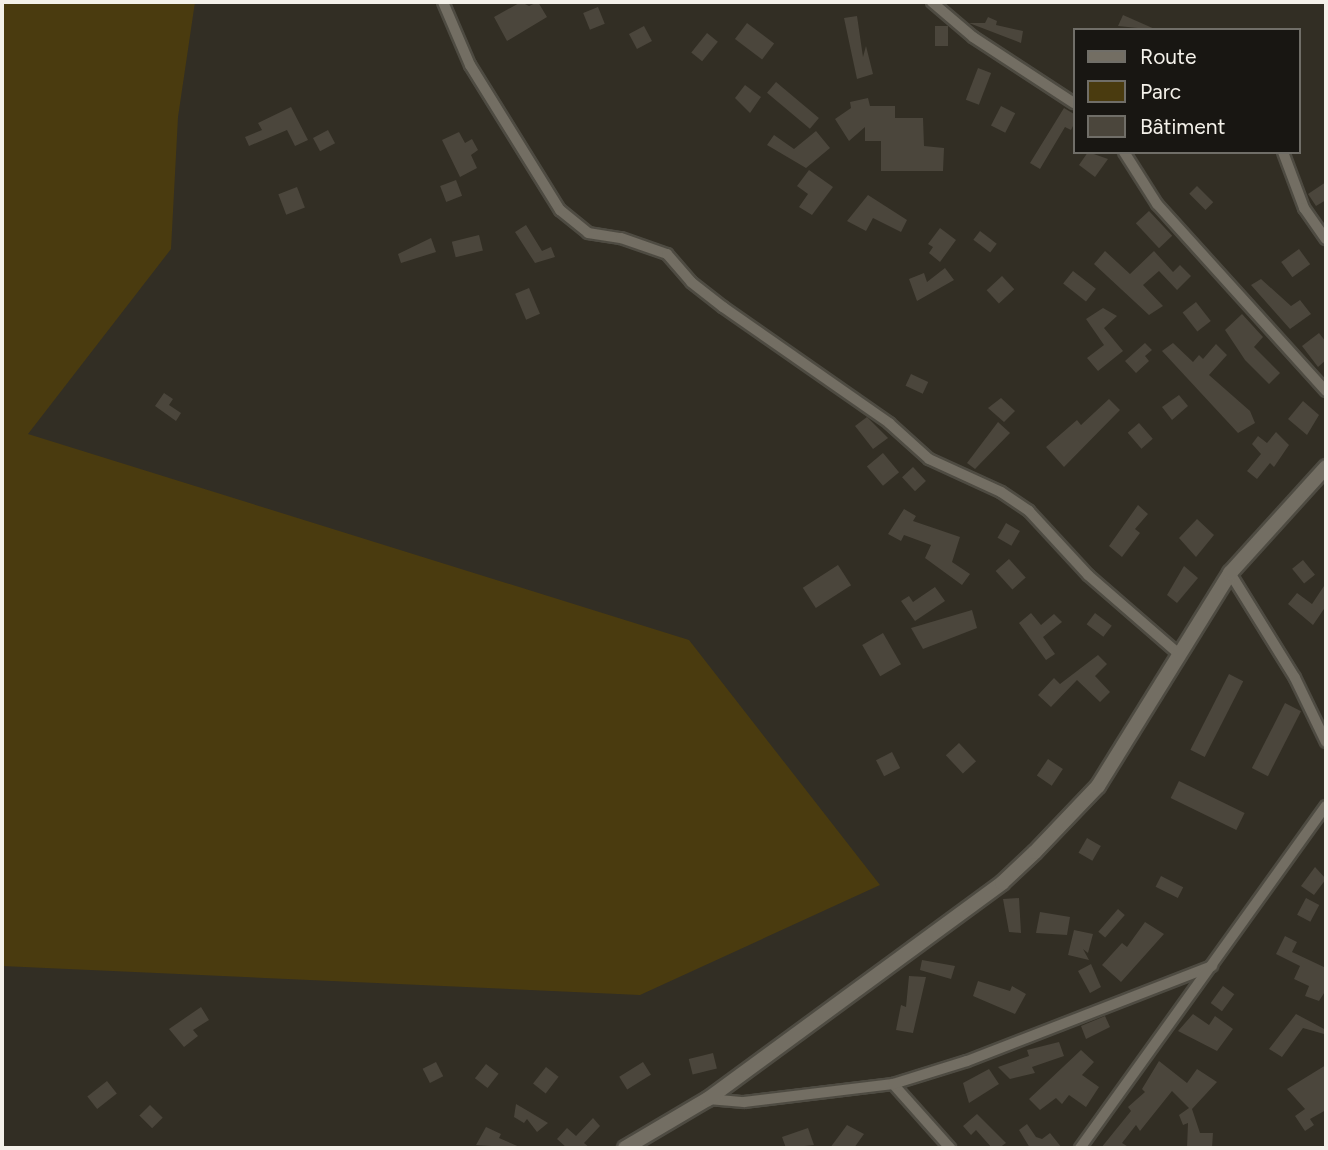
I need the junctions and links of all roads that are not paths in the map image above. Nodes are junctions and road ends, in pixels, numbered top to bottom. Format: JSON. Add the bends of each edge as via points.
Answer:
{"nodes":[{"id":1,"x":443,"y":2,"type":"edge"},
{"id":2,"x":932,"y":2,"type":"edge"},
{"id":3,"x":1072,"y":102,"type":"edge"},
{"id":4,"x":1125,"y":154,"type":"edge"},
{"id":5,"x":1284,"y":154,"type":"edge"},
{"id":6,"x":1326,"y":239,"type":"edge"},
{"id":7,"x":1326,"y":391,"type":"edge"},
{"id":8,"x":1326,"y":467,"type":"edge"},
{"id":9,"x":1230,"y":573,"type":"junction"},
{"id":10,"x":1180,"y":655,"type":"junction"},
{"id":11,"x":1326,"y":741,"type":"edge"},
{"id":12,"x":1326,"y":806,"type":"edge"},
{"id":13,"x":1212,"y":966,"type":"junction"},
{"id":14,"x":892,"y":1084,"type":"junction"},
{"id":15,"x":708,"y":1099,"type":"junction"},
{"id":16,"x":625,"y":1148,"type":"edge"},
{"id":17,"x":950,"y":1148,"type":"edge"},
{"id":18,"x":1080,"y":1148,"type":"edge"}],
"edges":[{"from":1,"to":10,"type":"street","via":[[470,65],[559,210],[588,233],[621,237],[667,254],[691,282],[889,423],[929,459],[1001,492],[1029,511],[1088,575]]},
{"from":2,"to":3,"type":"street","via":[[973,37]]},
{"from":4,"to":7,"type":"street","via":[[1157,204]]},
{"from":5,"to":6,"type":"street","via":[[1304,208]]},
{"from":8,"to":9,"type":"street"},
{"from":9,"to":10,"type":"street"},
{"from":9,"to":11,"type":"street","via":[[1295,678]]},
{"from":10,"to":15,"type":"street","via":[[1098,786],[1035,852],[1002,883]]},
{"from":12,"to":13,"type":"street"},
{"from":13,"to":14,"type":"street"},
{"from":13,"to":18,"type":"street"},
{"from":14,"to":15,"type":"street","via":[[744,1102]]},
{"from":14,"to":17,"type":"street"},
{"from":15,"to":16,"type":"street"}]}
